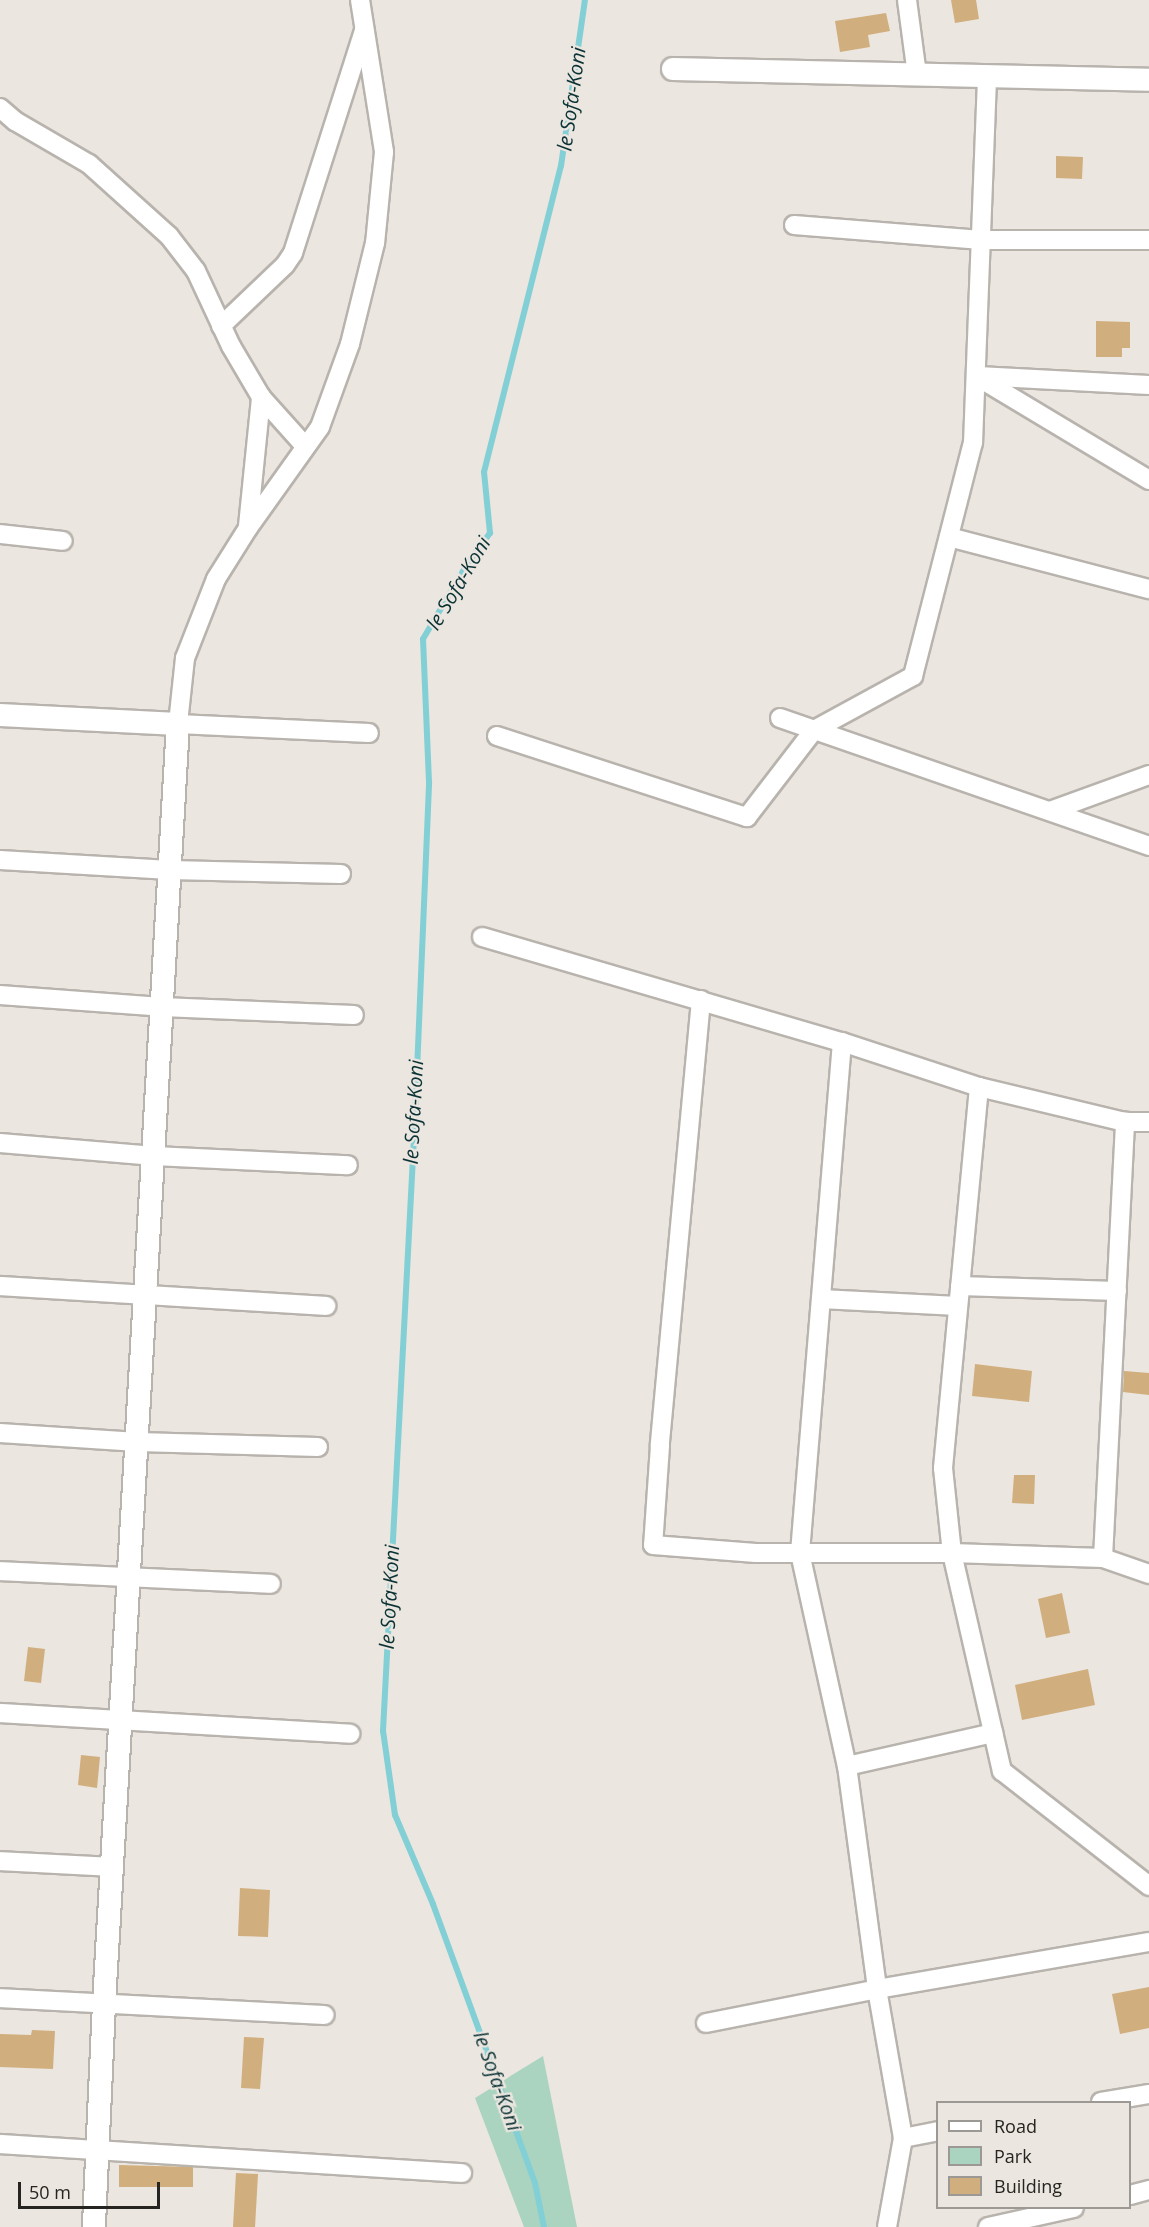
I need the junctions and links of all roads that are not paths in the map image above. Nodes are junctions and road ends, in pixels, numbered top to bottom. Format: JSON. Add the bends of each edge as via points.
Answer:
{"nodes":[{"id":1,"x":360,"y":0,"type":"edge"},
{"id":2,"x":907,"y":0,"type":"edge"},
{"id":3,"x":365,"y":25,"type":"junction"},
{"id":4,"x":673,"y":69,"type":"dead end"},
{"id":5,"x":917,"y":75,"type":"junction"},
{"id":6,"x":987,"y":76,"type":"junction"},
{"id":7,"x":1149,"y":80,"type":"edge"},
{"id":8,"x":0,"y":108,"type":"edge"},
{"id":9,"x":794,"y":225,"type":"dead end"},
{"id":10,"x":981,"y":240,"type":"junction"},
{"id":11,"x":1149,"y":240,"type":"edge"},
{"id":12,"x":221,"y":326,"type":"junction"},
{"id":13,"x":976,"y":376,"type":"junction"},
{"id":14,"x":1149,"y":386,"type":"edge"},
{"id":15,"x":261,"y":397,"type":"junction"},
{"id":16,"x":305,"y":446,"type":"junction"},
{"id":17,"x":1149,"y":480,"type":"edge"},
{"id":18,"x":248,"y":528,"type":"junction"},
{"id":19,"x":0,"y":534,"type":"edge"},
{"id":20,"x":949,"y":537,"type":"junction"},
{"id":21,"x":63,"y":541,"type":"dead end"},
{"id":22,"x":1149,"y":589,"type":"edge"},
{"id":23,"x":0,"y":715,"type":"edge"},
{"id":24,"x":780,"y":718,"type":"dead end"},
{"id":25,"x":178,"y":724,"type":"junction"},
{"id":26,"x":814,"y":730,"type":"junction"},
{"id":27,"x":369,"y":733,"type":"dead end"},
{"id":28,"x":497,"y":736,"type":"dead end"},
{"id":29,"x":1149,"y":775,"type":"edge"},
{"id":30,"x":1050,"y":811,"type":"junction"},
{"id":31,"x":1149,"y":846,"type":"edge"},
{"id":32,"x":0,"y":860,"type":"edge"},
{"id":33,"x":170,"y":870,"type":"junction"},
{"id":34,"x":341,"y":873,"type":"dead end"},
{"id":35,"x":482,"y":937,"type":"dead end"},
{"id":36,"x":0,"y":995,"type":"edge"},
{"id":37,"x":701,"y":1000,"type":"junction"},
{"id":38,"x":162,"y":1007,"type":"junction"},
{"id":39,"x":354,"y":1015,"type":"dead end"},
{"id":40,"x":842,"y":1042,"type":"junction"},
{"id":41,"x":979,"y":1088,"type":"junction"},
{"id":42,"x":1125,"y":1122,"type":"junction"},
{"id":43,"x":1149,"y":1122,"type":"edge"},
{"id":44,"x":0,"y":1143,"type":"edge"},
{"id":45,"x":154,"y":1156,"type":"junction"},
{"id":46,"x":348,"y":1165,"type":"dead end"},
{"id":47,"x":0,"y":1286,"type":"edge"},
{"id":48,"x":960,"y":1286,"type":"junction"},
{"id":49,"x":1117,"y":1291,"type":"junction"},
{"id":50,"x":146,"y":1297,"type":"junction"},
{"id":51,"x":821,"y":1299,"type":"junction"},
{"id":52,"x":326,"y":1306,"type":"dead end"},
{"id":53,"x":958,"y":1306,"type":"junction"},
{"id":54,"x":0,"y":1433,"type":"edge"},
{"id":55,"x":138,"y":1442,"type":"junction"},
{"id":56,"x":318,"y":1447,"type":"dead end"},
{"id":57,"x":800,"y":1553,"type":"junction"},
{"id":58,"x":952,"y":1553,"type":"junction"},
{"id":59,"x":1103,"y":1558,"type":"junction"},
{"id":60,"x":0,"y":1571,"type":"edge"},
{"id":61,"x":1149,"y":1574,"type":"edge"},
{"id":62,"x":129,"y":1579,"type":"junction"},
{"id":63,"x":271,"y":1584,"type":"dead end"},
{"id":64,"x":0,"y":1713,"type":"edge"},
{"id":65,"x":121,"y":1719,"type":"junction"},
{"id":66,"x":993,"y":1733,"type":"junction"},
{"id":67,"x":350,"y":1734,"type":"dead end"},
{"id":68,"x":847,"y":1766,"type":"junction"},
{"id":69,"x":0,"y":1861,"type":"edge"},
{"id":70,"x":114,"y":1867,"type":"junction"},
{"id":71,"x":1149,"y":1886,"type":"edge"},
{"id":72,"x":1149,"y":1942,"type":"edge"},
{"id":73,"x":877,"y":1989,"type":"junction"},
{"id":74,"x":0,"y":1998,"type":"edge"},
{"id":75,"x":104,"y":2004,"type":"junction"},
{"id":76,"x":325,"y":2015,"type":"dead end"},
{"id":77,"x":706,"y":2023,"type":"dead end"},
{"id":78,"x":1149,"y":2094,"type":"edge"},
{"id":79,"x":1112,"y":2101,"type":"edge"},
{"id":80,"x":936,"y":2132,"type":"edge"},
{"id":81,"x":903,"y":2138,"type":"junction"},
{"id":82,"x":0,"y":2144,"type":"edge"},
{"id":83,"x":98,"y":2150,"type":"junction"},
{"id":84,"x":462,"y":2173,"type":"dead end"},
{"id":85,"x":1149,"y":2190,"type":"edge"},
{"id":86,"x":1131,"y":2195,"type":"edge"},
{"id":87,"x":1069,"y":2209,"type":"edge"},
{"id":88,"x":94,"y":2227,"type":"edge"},
{"id":89,"x":887,"y":2227,"type":"edge"},
{"id":90,"x":988,"y":2227,"type":"edge"}],
"edges":[{"from":1,"to":3,"type":"street"},
{"from":2,"to":5,"type":"street"},
{"from":3,"to":12,"type":"street","via":[[293,253],[285,266]]},
{"from":3,"to":16,"type":"street","via":[[384,152],[375,243],[350,344],[320,427]]},
{"from":4,"to":5,"type":"street"},
{"from":5,"to":6,"type":"street"},
{"from":6,"to":7,"type":"street"},
{"from":6,"to":10,"type":"street"},
{"from":8,"to":12,"type":"street","via":[[15,121],[89,164],[169,236],[196,271]]},
{"from":9,"to":10,"type":"street"},
{"from":10,"to":11,"type":"street"},
{"from":10,"to":13,"type":"street"},
{"from":12,"to":15,"type":"street"},
{"from":13,"to":14,"type":"street"},
{"from":13,"to":17,"type":"street"},
{"from":13,"to":20,"type":"street","via":[[973,443]]},
{"from":15,"to":16,"type":"street"},
{"from":15,"to":18,"type":"street"},
{"from":16,"to":18,"type":"street"},
{"from":18,"to":25,"type":"street","via":[[216,579],[185,658]]},
{"from":19,"to":21,"type":"street"},
{"from":20,"to":22,"type":"street"},
{"from":20,"to":26,"type":"street","via":[[913,676]]},
{"from":23,"to":25,"type":"street"},
{"from":24,"to":26,"type":"street"},
{"from":25,"to":27,"type":"street"},
{"from":25,"to":33,"type":"street"},
{"from":26,"to":28,"type":"street","via":[[747,816]]},
{"from":26,"to":30,"type":"street"},
{"from":29,"to":30,"type":"street"},
{"from":30,"to":31,"type":"street"},
{"from":32,"to":33,"type":"street"},
{"from":33,"to":34,"type":"street"},
{"from":33,"to":38,"type":"street"},
{"from":35,"to":37,"type":"street"},
{"from":36,"to":38,"type":"street"},
{"from":37,"to":40,"type":"street"},
{"from":37,"to":57,"type":"street","via":[[653,1545]]},
{"from":38,"to":39,"type":"street"},
{"from":38,"to":45,"type":"street"},
{"from":40,"to":41,"type":"street"},
{"from":40,"to":51,"type":"street"},
{"from":41,"to":42,"type":"street"},
{"from":41,"to":48,"type":"street"},
{"from":42,"to":43,"type":"street"},
{"from":42,"to":49,"type":"street"},
{"from":44,"to":45,"type":"street"},
{"from":45,"to":46,"type":"street"},
{"from":45,"to":50,"type":"street"},
{"from":47,"to":50,"type":"street"},
{"from":48,"to":49,"type":"street"},
{"from":48,"to":53,"type":"street"},
{"from":49,"to":59,"type":"street"},
{"from":50,"to":52,"type":"street"},
{"from":50,"to":55,"type":"street"},
{"from":51,"to":53,"type":"street"},
{"from":51,"to":57,"type":"street"},
{"from":53,"to":58,"type":"street","via":[[943,1468]]},
{"from":54,"to":55,"type":"street"},
{"from":55,"to":56,"type":"street"},
{"from":55,"to":62,"type":"street"},
{"from":57,"to":58,"type":"street"},
{"from":57,"to":68,"type":"street"},
{"from":58,"to":59,"type":"street"},
{"from":58,"to":66,"type":"street"},
{"from":59,"to":61,"type":"street"},
{"from":60,"to":62,"type":"street"},
{"from":62,"to":63,"type":"street"},
{"from":62,"to":65,"type":"street"},
{"from":64,"to":65,"type":"street"},
{"from":65,"to":67,"type":"street"},
{"from":65,"to":70,"type":"street"},
{"from":66,"to":68,"type":"street"},
{"from":66,"to":71,"type":"street","via":[[1002,1771]]},
{"from":68,"to":73,"type":"street"},
{"from":69,"to":70,"type":"street"},
{"from":70,"to":75,"type":"street"},
{"from":72,"to":73,"type":"street"},
{"from":73,"to":77,"type":"street"},
{"from":73,"to":81,"type":"street"},
{"from":74,"to":75,"type":"street"},
{"from":75,"to":76,"type":"street"},
{"from":75,"to":83,"type":"street"},
{"from":78,"to":79,"type":"street"},
{"from":80,"to":81,"type":"street"},
{"from":81,"to":89,"type":"street"},
{"from":82,"to":83,"type":"street"},
{"from":83,"to":84,"type":"street"},
{"from":83,"to":88,"type":"street"},
{"from":85,"to":86,"type":"street"},
{"from":87,"to":90,"type":"street"}]}
